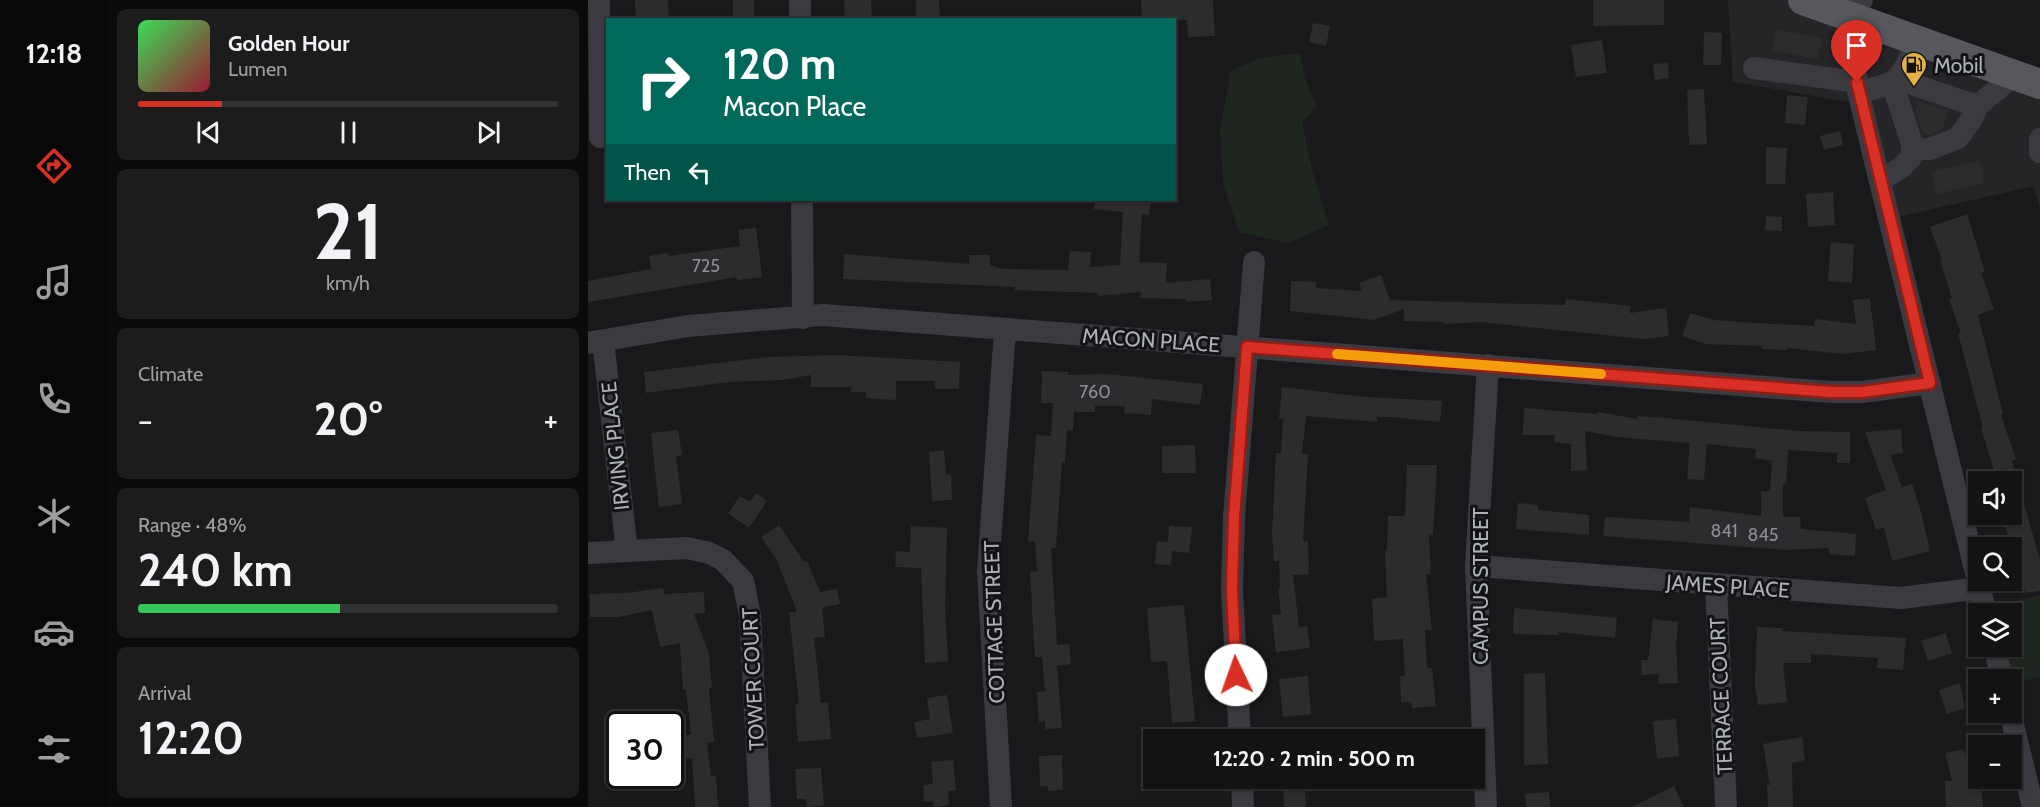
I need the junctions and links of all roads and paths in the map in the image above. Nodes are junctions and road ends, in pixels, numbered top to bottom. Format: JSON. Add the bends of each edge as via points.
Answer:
{"nodes":[{"id":1,"x":599,"y":0,"type":"edge"},
{"id":2,"x":800,"y":0,"type":"edge"},
{"id":3,"x":1803,"y":0,"type":"edge"},
{"id":4,"x":1856,"y":9,"type":"edge"},
{"id":5,"x":800,"y":18,"type":"edge"},
{"id":6,"x":1916,"y":41,"type":"junction"},
{"id":7,"x":1754,"y":68,"type":"dead end"},
{"id":8,"x":1897,"y":78,"type":"junction"},
{"id":9,"x":2027,"y":79,"type":"edge"},
{"id":10,"x":1858,"y":87,"type":"junction"},
{"id":11,"x":1977,"y":106,"type":"junction"},
{"id":12,"x":598,"y":137,"type":"edge"},
{"id":13,"x":2040,"y":138,"type":"edge"},
{"id":14,"x":1912,"y":148,"type":"junction"},
{"id":15,"x":2040,"y":152,"type":"edge"},
{"id":16,"x":1880,"y":182,"type":"junction"},
{"id":17,"x":802,"y":201,"type":"edge"},
{"id":18,"x":1254,"y":262,"type":"dead end"},
{"id":19,"x":803,"y":318,"type":"junction"},
{"id":20,"x":1005,"y":329,"type":"junction"},
{"id":21,"x":596,"y":342,"type":"edge"},
{"id":22,"x":1247,"y":347,"type":"junction"},
{"id":23,"x":1488,"y":365,"type":"junction"},
{"id":24,"x":1930,"y":383,"type":"junction"},
{"id":25,"x":1968,"y":539,"type":"edge"},
{"id":26,"x":627,"y":551,"type":"junction"},
{"id":27,"x":588,"y":553,"type":"edge"},
{"id":28,"x":1476,"y":566,"type":"junction"},
{"id":29,"x":1716,"y":585,"type":"junction"},
{"id":30,"x":1968,"y":590,"type":"edge"},
{"id":31,"x":2013,"y":723,"type":"edge"},
{"id":32,"x":1239,"y":729,"type":"edge"},
{"id":33,"x":1243,"y":789,"type":"edge"},
{"id":34,"x":2034,"y":794,"type":"edge"},
{"id":35,"x":760,"y":807,"type":"edge"},
{"id":36,"x":1001,"y":807,"type":"edge"},
{"id":37,"x":1244,"y":807,"type":"edge"},
{"id":38,"x":1486,"y":807,"type":"edge"},
{"id":39,"x":1726,"y":807,"type":"edge"}],
"edges":[{"from":1,"to":12,"type":"street"},
{"from":2,"to":5,"type":"street"},
{"from":3,"to":4,"type":"main road"},
{"from":4,"to":6,"type":"main road"},
{"from":4,"to":10,"type":"street"},
{"from":6,"to":8,"type":"street"},
{"from":6,"to":9,"type":"main road"},
{"from":7,"to":10,"type":"street"},
{"from":8,"to":10,"type":"street"},
{"from":8,"to":11,"type":"street"},
{"from":8,"to":14,"type":"street"},
{"from":9,"to":11,"type":"street"},
{"from":10,"to":16,"type":"street"},
{"from":11,"to":14,"type":"street","via":[[1958,138],[1930,149]]},
{"from":13,"to":15,"type":"street"},
{"from":14,"to":16,"type":"street","via":[[1912,156],[1902,167]]},
{"from":16,"to":24,"type":"street"},
{"from":17,"to":19,"type":"street"},
{"from":18,"to":22,"type":"street"},
{"from":19,"to":20,"type":"street","name":"MACON PLACE","via":[[823,315]]},
{"from":19,"to":21,"type":"street","name":"MACON PLACE","via":[[688,326]]},
{"from":20,"to":22,"type":"street","name":"MACON PLACE"},
{"from":20,"to":36,"type":"street","name":"COTTAGE STREET","via":[[988,571]]},
{"from":21,"to":26,"type":"street","name":"IRVING PLACE"},
{"from":22,"to":23,"type":"street","name":"MACON PLACE"},
{"from":22,"to":32,"type":"street","via":[[1232,589]]},
{"from":23,"to":24,"type":"street","name":"MACON PLACE","via":[[1831,392]]},
{"from":23,"to":28,"type":"street","name":"CAMPUS STREET"},
{"from":24,"to":25,"type":"street"},
{"from":26,"to":27,"type":"street"},
{"from":26,"to":35,"type":"street","name":"TOWER COURT","via":[[687,548],[709,553],[723,560],[743,581],[748,595]]},
{"from":28,"to":29,"type":"street","name":"JAMES PLACE"},
{"from":28,"to":38,"type":"street","name":"CAMPUS STREET"},
{"from":29,"to":30,"type":"street","name":"JAMES PLACE","via":[[1901,598]]},
{"from":29,"to":39,"type":"street","name":"TERRACE COURT"},
{"from":31,"to":34,"type":"street"},
{"from":33,"to":37,"type":"street"}]}
